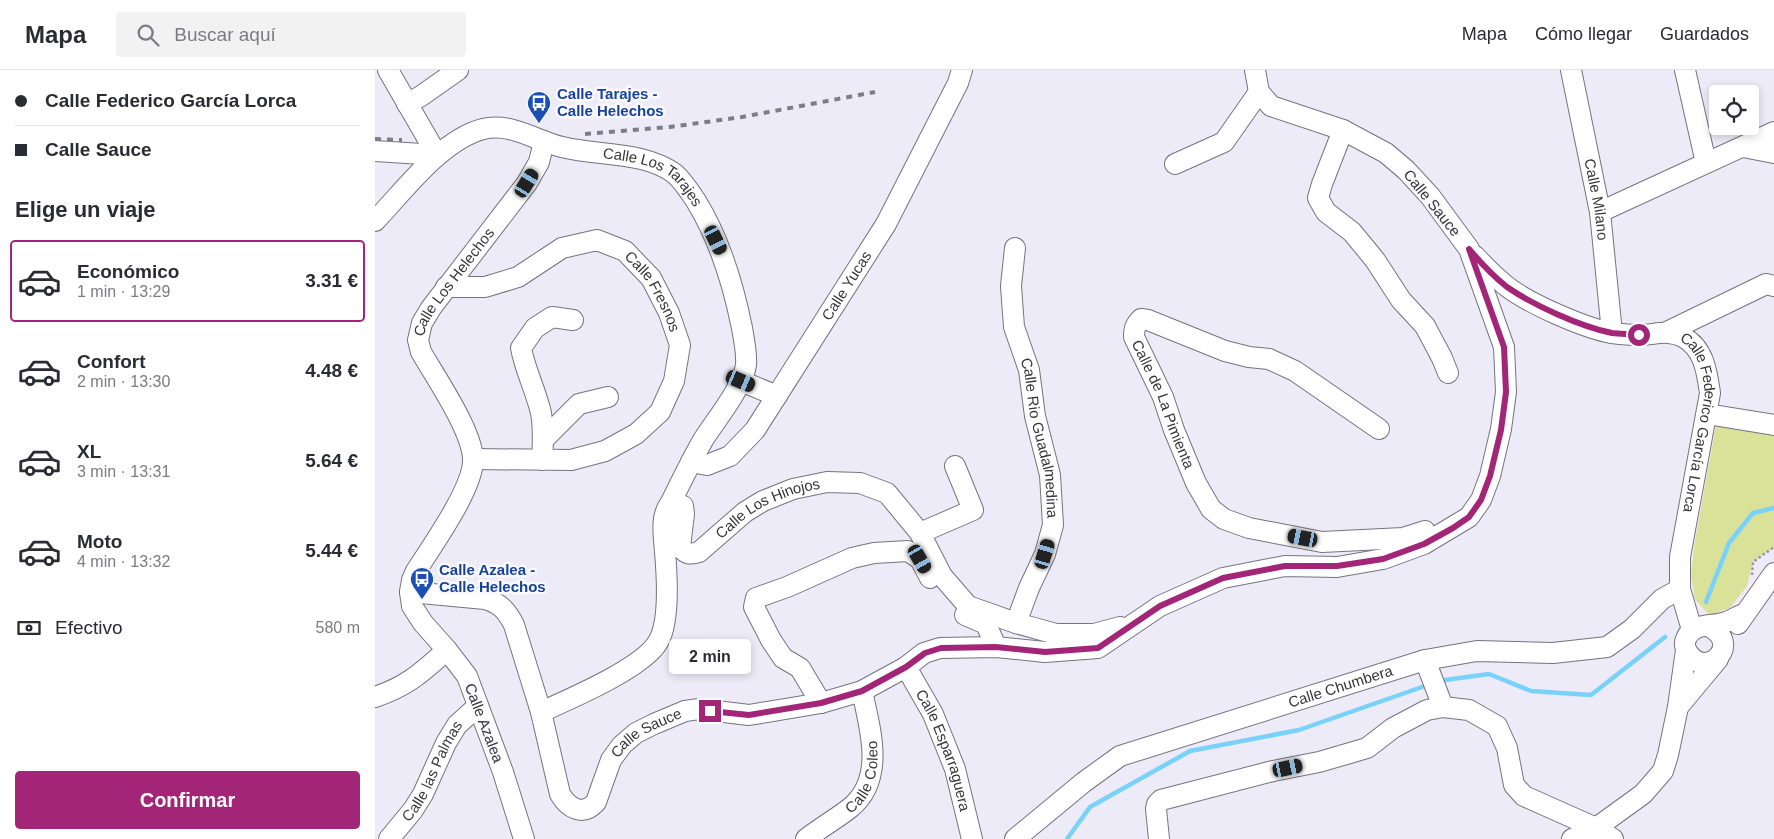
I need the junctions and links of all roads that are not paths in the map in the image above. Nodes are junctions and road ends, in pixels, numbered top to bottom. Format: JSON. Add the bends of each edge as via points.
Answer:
{"nodes":[{"id":1,"x":388,"y":70,"type":"edge"},
{"id":2,"x":458,"y":70,"type":"edge"},
{"id":3,"x":962,"y":70,"type":"edge"},
{"id":4,"x":1255,"y":70,"type":"edge"},
{"id":5,"x":1571,"y":70,"type":"edge"},
{"id":6,"x":1685,"y":70,"type":"edge"},
{"id":7,"x":1259,"y":92,"type":"junction"},
{"id":8,"x":407,"y":104,"type":"junction"},
{"id":9,"x":1343,"y":130,"type":"junction"},
{"id":10,"x":1774,"y":132,"type":"edge"},
{"id":11,"x":544,"y":141,"type":"junction"},
{"id":12,"x":1743,"y":147,"type":"junction"},
{"id":13,"x":375,"y":151,"type":"edge"},
{"id":14,"x":1774,"y":153,"type":"edge"},
{"id":15,"x":437,"y":155,"type":"junction"},
{"id":16,"x":1706,"y":163,"type":"junction"},
{"id":17,"x":1175,"y":164,"type":"dead end"},
{"id":18,"x":1601,"y":212,"type":"junction"},
{"id":19,"x":375,"y":221,"type":"edge"},
{"id":20,"x":1015,"y":248,"type":"dead end"},
{"id":21,"x":1469,"y":249,"type":"junction"},
{"id":22,"x":1774,"y":286,"type":"edge"},
{"id":23,"x":446,"y":287,"type":"junction"},
{"id":24,"x":573,"y":320,"type":"dead end"},
{"id":25,"x":1667,"y":332,"type":"junction"},
{"id":26,"x":1612,"y":333,"type":"junction"},
{"id":27,"x":1448,"y":373,"type":"dead end"},
{"id":28,"x":741,"y":381,"type":"junction"},
{"id":29,"x":777,"y":396,"type":"junction"},
{"id":30,"x":608,"y":397,"type":"dead end"},
{"id":31,"x":1707,"y":414,"type":"junction"},
{"id":32,"x":1774,"y":426,"type":"edge"},
{"id":33,"x":1379,"y":429,"type":"dead end"},
{"id":34,"x":544,"y":439,"type":"junction"},
{"id":35,"x":473,"y":459,"type":"junction"},
{"id":36,"x":542,"y":460,"type":"junction"},
{"id":37,"x":691,"y":462,"type":"junction"},
{"id":38,"x":955,"y":466,"type":"dead end"},
{"id":39,"x":670,"y":504,"type":"junction"},
{"id":40,"x":1447,"y":532,"type":"junction"},
{"id":41,"x":919,"y":533,"type":"junction"},
{"id":42,"x":1774,"y":573,"type":"edge"},
{"id":43,"x":1680,"y":590,"type":"junction"},
{"id":44,"x":410,"y":592,"type":"junction"},
{"id":45,"x":1744,"y":614,"type":"junction"},
{"id":46,"x":1016,"y":623,"type":"junction"},
{"id":47,"x":1134,"y":623,"type":"junction"},
{"id":48,"x":1700,"y":628,"type":"junction"},
{"id":49,"x":996,"y":647,"type":"junction"},
{"id":50,"x":447,"y":650,"type":"junction"},
{"id":51,"x":1686,"y":650,"type":"junction"},
{"id":52,"x":1720,"y":654,"type":"junction"},
{"id":53,"x":1425,"y":660,"type":"junction"},
{"id":54,"x":906,"y":667,"type":"junction"},
{"id":55,"x":862,"y":691,"type":"junction"},
{"id":56,"x":375,"y":697,"type":"edge"},
{"id":57,"x":821,"y":703,"type":"junction"},
{"id":58,"x":478,"y":706,"type":"junction"},
{"id":59,"x":1443,"y":707,"type":"junction"},
{"id":60,"x":1678,"y":708,"type":"junction"},
{"id":61,"x":541,"y":712,"type":"junction"},
{"id":62,"x":1596,"y":828,"type":"junction"},
{"id":63,"x":389,"y":839,"type":"edge"},
{"id":64,"x":524,"y":839,"type":"edge"},
{"id":65,"x":806,"y":839,"type":"edge"},
{"id":66,"x":972,"y":839,"type":"edge"},
{"id":67,"x":1015,"y":839,"type":"edge"},
{"id":68,"x":1159,"y":839,"type":"edge"},
{"id":69,"x":1571,"y":839,"type":"edge"},
{"id":70,"x":1613,"y":839,"type":"edge"}],
"edges":[{"from":1,"to":8,"type":"street"},
{"from":2,"to":8,"type":"street"},
{"from":3,"to":29,"type":"street","name":"Calle Yucas","via":[[886,224]]},
{"from":4,"to":7,"type":"street"},
{"from":5,"to":18,"type":"street","name":"Calle Milano"},
{"from":6,"to":16,"type":"street"},
{"from":7,"to":9,"type":"street","name":"Calle Sauce","via":[[1271,106]]},
{"from":7,"to":17,"type":"street","via":[[1224,142]]},
{"from":8,"to":15,"type":"street"},
{"from":9,"to":21,"type":"street","name":"Calle Sauce","via":[[1386,154],[1406,170],[1430,196]]},
{"from":9,"to":27,"type":"street","via":[[1319,198],[1326,212],[1352,232],[1401,300],[1425,326]]},
{"from":10,"to":12,"type":"street"},
{"from":11,"to":15,"type":"street","name":"Calle Los Tarajes","via":[[509,128],[495,127],[481,129]]},
{"from":11,"to":23,"type":"street","name":"Calle Los Helechos","via":[[539,162],[527,183]]},
{"from":11,"to":28,"type":"street","name":"Calle Los Tarajes","via":[[581,152],[633,157],[657,165],[675,174],[690,191],[723,254],[735,294],[746,350],[746,366]]},
{"from":12,"to":14,"type":"street"},
{"from":12,"to":16,"type":"street"},
{"from":13,"to":15,"type":"street"},
{"from":15,"to":19,"type":"street","name":"Calle Los Tarajes"},
{"from":16,"to":18,"type":"street"},
{"from":18,"to":26,"type":"street","name":"Calle Milano"},
{"from":20,"to":46,"type":"street","name":"Calle Rio Guadalmedina","via":[[1011,286],[1014,327],[1029,370],[1035,416],[1050,475],[1053,525],[1045,554]]},
{"from":21,"to":26,"type":"street","name":"Calle Federico García Lorca","via":[[1506,286],[1528,299],[1585,326]]},
{"from":21,"to":40,"type":"street","name":"Calle Sauce","via":[[1504,347],[1506,392],[1501,430],[1481,500],[1469,517]]},
{"from":22,"to":25,"type":"street","via":[[1766,284]]},
{"from":23,"to":35,"type":"street","name":"Calle Los Helechos","via":[[422,323],[419,340],[421,352],[466,432]]},
{"from":23,"to":36,"type":"street","name":"Calle Fresnos","via":[[485,287],[518,277],[563,248],[597,240],[625,251],[651,278],[669,313],[680,345],[674,381],[660,412],[636,434],[605,452],[571,460]]},
{"from":24,"to":34,"type":"street","via":[[552,317],[535,328],[521,348],[541,412]]},
{"from":25,"to":26,"type":"street","name":"Calle Federico García Lorca"},
{"from":25,"to":31,"type":"street","name":"Calle Federico García Lorca","via":[[1696,347],[1707,370],[1710,393]]},
{"from":28,"to":29,"type":"street"},
{"from":28,"to":37,"type":"street","name":"Calle Los Tarajes"},
{"from":29,"to":37,"type":"street","name":"Calle Yucas","via":[[755,430],[729,456],[707,464]]},
{"from":30,"to":34,"type":"street","via":[[579,404]]},
{"from":31,"to":32,"type":"street"},
{"from":31,"to":43,"type":"street","name":"Calle Federico García Lorca","via":[[1681,557]]},
{"from":33,"to":40,"type":"street","name":"Calle de La Pimienta","via":[[1295,371],[1269,359],[1225,351],[1148,320],[1141,320],[1134,329],[1134,337],[1163,397],[1196,482],[1211,508],[1224,519],[1249,528],[1322,542],[1403,538],[1433,530]]},
{"from":34,"to":36,"type":"street"},
{"from":35,"to":36,"type":"street","name":"Calle Fresnos"},
{"from":35,"to":44,"type":"street","name":"Calle Los Helechos","via":[[464,491],[416,571]]},
{"from":37,"to":39,"type":"street","name":"Calle Los Tarajes"},
{"from":38,"to":41,"type":"street","via":[[973,510]]},
{"from":39,"to":41,"type":"street","name":"Calle Los Hinojos","via":[[683,506],[680,547],[684,553],[692,555],[763,501],[793,489],[827,482],[860,483],[887,493]]},
{"from":39,"to":61,"type":"street","via":[[665,509],[667,598],[659,642],[644,658],[593,688]]},
{"from":40,"to":47,"type":"street","name":"Calle Sauce","via":[[1383,559],[1337,566],[1285,566],[1223,578],[1160,606]]},
{"from":41,"to":46,"type":"street","name":"Calle Los Hinojos","via":[[942,576],[968,606]]},
{"from":42,"to":45,"type":"street"},
{"from":43,"to":48,"type":"street","name":"Calle Federico García Lorca"},
{"from":43,"to":53,"type":"street","name":"Calle Chumbera","via":[[1662,599],[1632,630],[1607,647],[1553,653],[1477,651]]},
{"from":44,"to":50,"type":"street","name":"Calle Azalea","via":[[412,606]]},
{"from":44,"to":61,"type":"street","name":"Calle Sauce","via":[[496,602],[508,613],[514,625]]},
{"from":45,"to":48,"type":"street"},
{"from":45,"to":52,"type":"street"},
{"from":46,"to":47,"type":"street","name":"Calle Los Hinojos","via":[[1056,634],[1093,634]]},
{"from":47,"to":49,"type":"street","name":"Calle Sauce","via":[[1098,648],[1045,652]]},
{"from":48,"to":51,"type":"street","via":[[1686,639]]},
{"from":48,"to":52,"type":"street","via":[[1717,630],[1723,639]]},
{"from":49,"to":54,"type":"street","name":"Calle Sauce","via":[[941,648],[925,653]]},
{"from":49,"to":57,"type":"street","via":[[986,624],[960,613],[941,595],[920,559],[908,551],[852,558],[756,598],[755,607],[771,640],[783,658],[800,668]]},
{"from":50,"to":56,"type":"street","via":[[412,681]]},
{"from":50,"to":58,"type":"street","name":"Calle Azalea","via":[[467,676]]},
{"from":51,"to":52,"type":"street","via":[[1693,661],[1706,664]]},
{"from":51,"to":60,"type":"street"},
{"from":52,"to":60,"type":"street"},
{"from":53,"to":59,"type":"street"},
{"from":53,"to":67,"type":"street","name":"Calle Chumbera","via":[[1120,756],[1083,782]]},
{"from":54,"to":55,"type":"street","name":"Calle Sauce"},
{"from":54,"to":66,"type":"street","name":"Calle Esparraguera","via":[[933,714],[955,769]]},
{"from":55,"to":57,"type":"street","name":"Calle Sauce"},
{"from":55,"to":65,"type":"street","name":"Calle Coleo","via":[[871,730],[873,757],[870,778],[851,808]]},
{"from":57,"to":61,"type":"street","name":"Calle Sauce","via":[[749,715],[699,709],[654,724],[622,745],[611,760],[596,802],[584,810],[565,803],[560,794]]},
{"from":58,"to":63,"type":"street","name":"Calle las Palmas","via":[[457,725],[423,794]]},
{"from":58,"to":64,"type":"street","name":"Calle Azalea"},
{"from":59,"to":62,"type":"street","via":[[1469,710],[1497,726],[1507,748],[1515,785],[1524,796]]},
{"from":59,"to":68,"type":"street","via":[[1427,710],[1393,728],[1367,748],[1161,800],[1156,809]]},
{"from":60,"to":62,"type":"street","via":[[1663,771],[1643,794]]},
{"from":62,"to":69,"type":"street"},
{"from":62,"to":70,"type":"street"}]}
